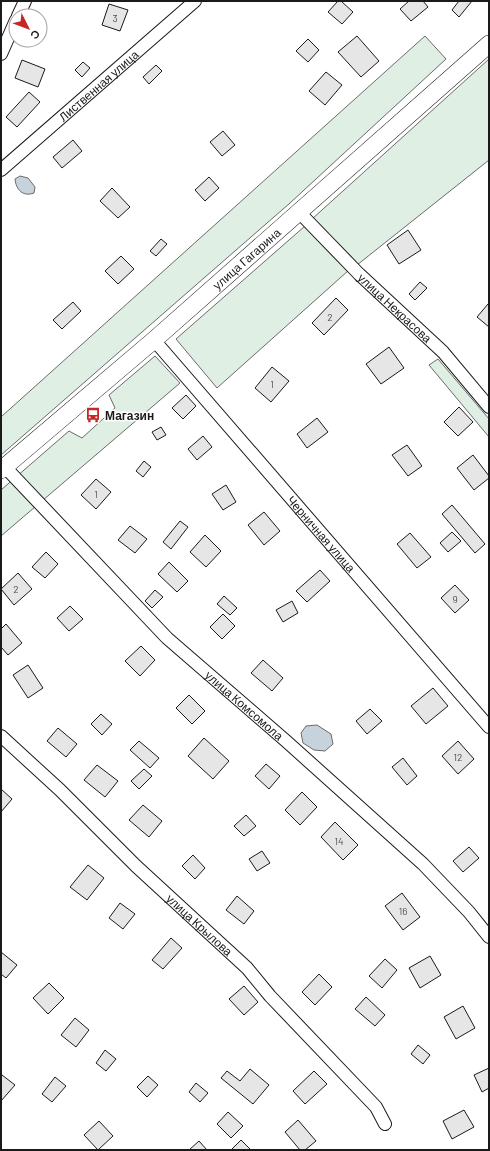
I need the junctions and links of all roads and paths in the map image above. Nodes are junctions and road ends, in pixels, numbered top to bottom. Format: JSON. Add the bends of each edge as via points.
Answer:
{"nodes":[{"id":1,"x":195,"y":1,"type":"edge"},
{"id":2,"x":8,"y":38,"type":"edge"},
{"id":3,"x":489,"y":44,"type":"edge"},
{"id":4,"x":1,"y":54,"type":"edge"},
{"id":5,"x":1,"y":170,"type":"edge"},
{"id":6,"x":298,"y":212,"type":"junction"},
{"id":7,"x":154,"y":340,"type":"junction"},
{"id":8,"x":489,"y":407,"type":"edge"},
{"id":9,"x":3,"y":469,"type":"edge"},
{"id":10,"x":489,"y":727,"type":"edge"},
{"id":11,"x":1,"y":736,"type":"edge"},
{"id":12,"x":489,"y":937,"type":"edge"},
{"id":13,"x":385,"y":1124,"type":"dead end"}],
"edges":[{"from":1,"to":5,"type":"street","name":"Лиственная улица"},
{"from":2,"to":4,"type":"street"},
{"from":3,"to":6,"type":"main road","name":"улица Гагарина"},
{"from":6,"to":7,"type":"main road","name":"улица Гагарина"},
{"from":6,"to":8,"type":"street","name":"улица Некрасова","via":[[359,274],[443,352]]},
{"from":7,"to":9,"type":"main road","name":"улица Гагарина"},
{"from":7,"to":10,"type":"street","name":"Черничная улица"},
{"from":9,"to":12,"type":"street","name":"улица Комсомола","via":[[167,638],[423,864]]},
{"from":11,"to":13,"type":"street","name":"улица Крылова","via":[[247,968],[270,996],[376,1107]]}]}
